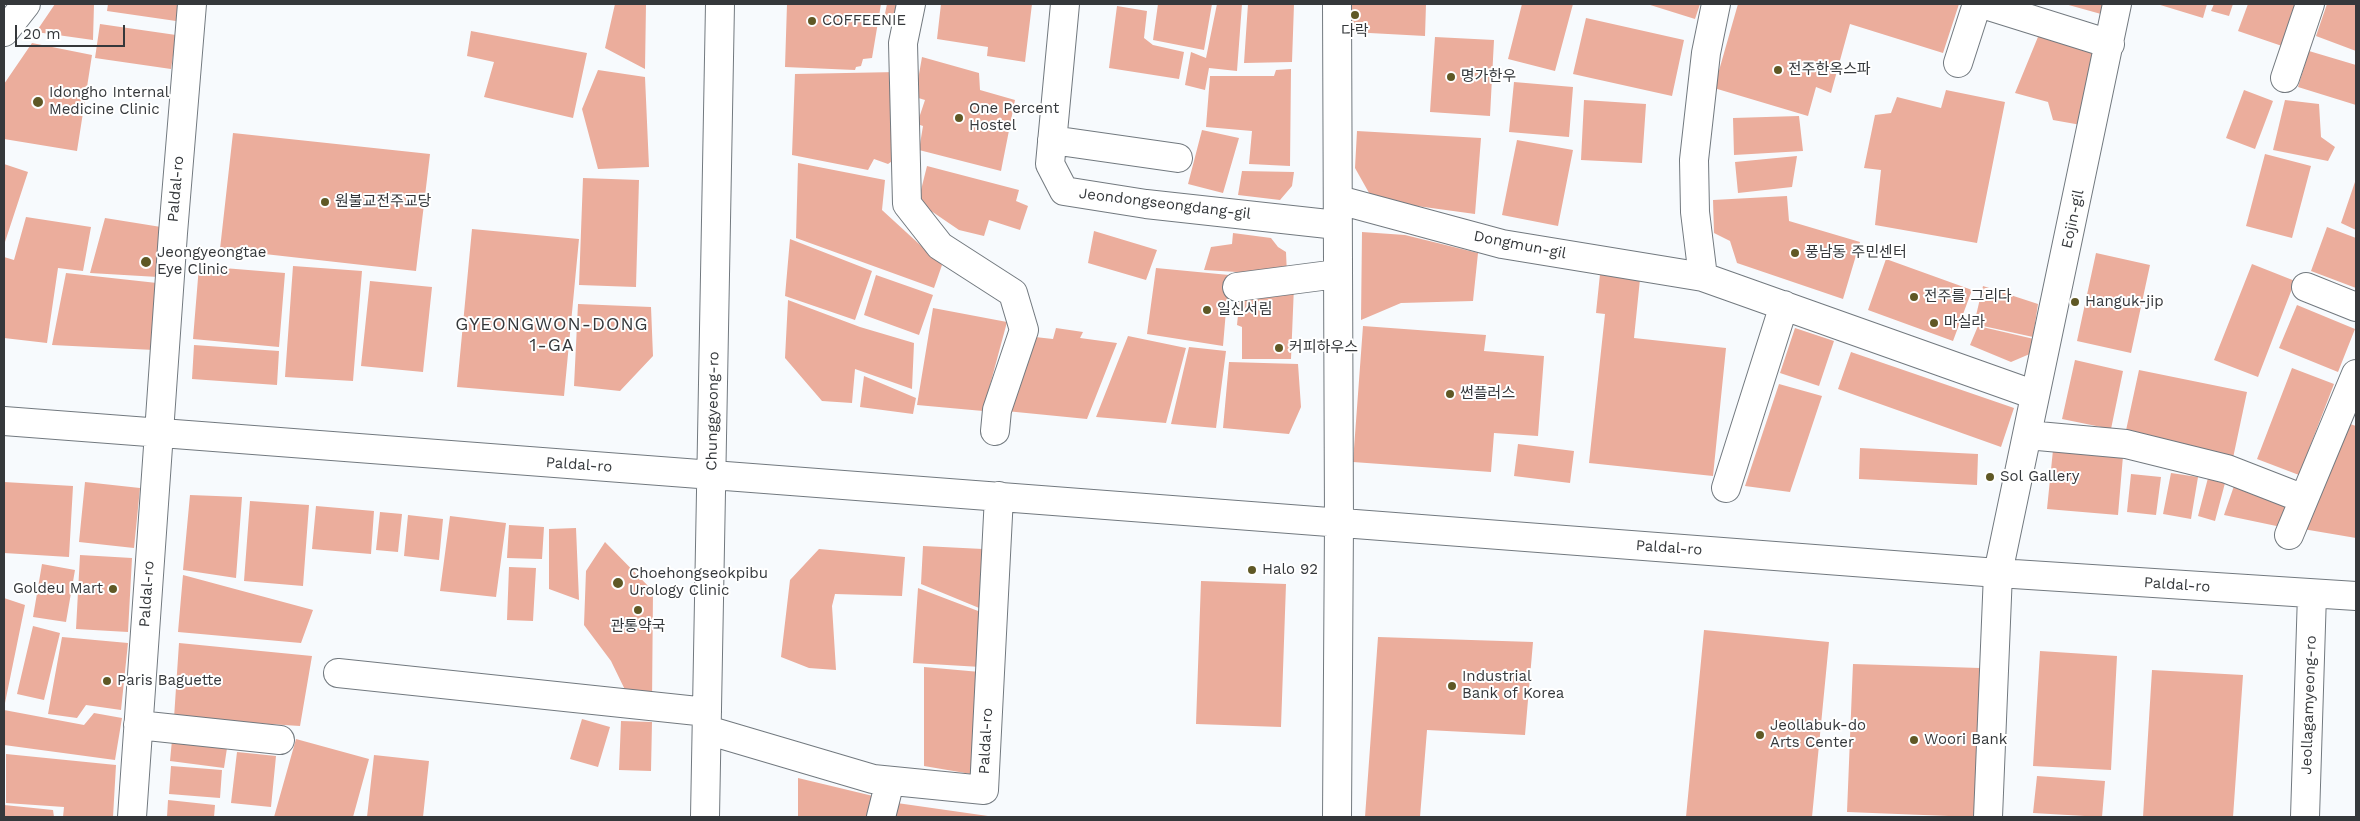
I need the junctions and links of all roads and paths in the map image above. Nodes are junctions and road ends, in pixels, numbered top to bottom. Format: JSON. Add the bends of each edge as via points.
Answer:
{"nodes":[{"id":1,"x":26,"y":4,"type":"edge"},
{"id":2,"x":192,"y":4,"type":"edge"},
{"id":3,"x":720,"y":4,"type":"edge"},
{"id":4,"x":911,"y":4,"type":"edge"},
{"id":5,"x":1065,"y":4,"type":"edge"},
{"id":6,"x":1337,"y":4,"type":"edge"},
{"id":7,"x":1716,"y":4,"type":"edge"},
{"id":8,"x":1977,"y":4,"type":"edge"},
{"id":9,"x":1982,"y":4,"type":"edge"},
{"id":10,"x":2118,"y":4,"type":"edge"},
{"id":11,"x":2310,"y":4,"type":"edge"},
{"id":12,"x":4,"y":32,"type":"edge"},
{"id":13,"x":2110,"y":44,"type":"junction"},
{"id":14,"x":1958,"y":63,"type":"dead end"},
{"id":15,"x":2285,"y":78,"type":"dead end"},
{"id":16,"x":1052,"y":140,"type":"junction"},
{"id":17,"x":1178,"y":158,"type":"dead end"},
{"id":18,"x":1338,"y":212,"type":"junction"},
{"id":19,"x":1337,"y":274,"type":"junction"},
{"id":20,"x":1703,"y":277,"type":"junction"},
{"id":21,"x":1237,"y":287,"type":"dead end"},
{"id":22,"x":2306,"y":287,"type":"dead end"},
{"id":23,"x":1784,"y":305,"type":"junction"},
{"id":24,"x":2356,"y":307,"type":"edge"},
{"id":25,"x":2356,"y":374,"type":"edge"},
{"id":26,"x":2035,"y":395,"type":"junction"},
{"id":27,"x":4,"y":421,"type":"edge"},
{"id":28,"x":995,"y":431,"type":"dead end"},
{"id":29,"x":158,"y":434,"type":"junction"},
{"id":30,"x":2027,"y":436,"type":"junction"},
{"id":31,"x":711,"y":474,"type":"junction"},
{"id":32,"x":1726,"y":488,"type":"dead end"},
{"id":33,"x":999,"y":496,"type":"junction"},
{"id":34,"x":2304,"y":499,"type":"junction"},
{"id":35,"x":1339,"y":523,"type":"junction"},
{"id":36,"x":2289,"y":535,"type":"dead end"},
{"id":37,"x":1998,"y":573,"type":"junction"},
{"id":38,"x":2312,"y":594,"type":"junction"},
{"id":39,"x":2356,"y":596,"type":"edge"},
{"id":40,"x":338,"y":673,"type":"dead end"},
{"id":41,"x":707,"y":721,"type":"junction"},
{"id":42,"x":138,"y":725,"type":"junction"},
{"id":43,"x":280,"y":740,"type":"dead end"},
{"id":44,"x":890,"y":781,"type":"junction"},
{"id":45,"x":132,"y":817,"type":"edge"},
{"id":46,"x":705,"y":817,"type":"edge"},
{"id":47,"x":881,"y":817,"type":"edge"},
{"id":48,"x":1337,"y":817,"type":"edge"},
{"id":49,"x":1988,"y":817,"type":"edge"},
{"id":50,"x":2305,"y":817,"type":"edge"}],
"edges":[{"from":1,"to":12,"type":"street"},
{"from":2,"to":29,"type":"street","name":"Paldal-ro"},
{"from":3,"to":31,"type":"street","name":"Chunggyeong-ro"},
{"from":4,"to":28,"type":"street","via":[[904,43],[907,204],[940,246],[1013,293],[1024,330],[997,410]]},
{"from":5,"to":16,"type":"street","name":"Jeondongseongdang-gil"},
{"from":6,"to":18,"type":"street"},
{"from":7,"to":20,"type":"street","via":[[1706,53],[1694,160],[1695,212]]},
{"from":8,"to":14,"type":"street"},
{"from":9,"to":13,"type":"street"},
{"from":10,"to":13,"type":"street","name":"Eojin-gil"},
{"from":11,"to":15,"type":"street"},
{"from":13,"to":26,"type":"street","name":"Eojin-gil"},
{"from":16,"to":17,"type":"street"},
{"from":16,"to":18,"type":"street","name":"Jeondongseongdang-gil","via":[[1050,164],[1064,191],[1146,204]]},
{"from":18,"to":19,"type":"street"},
{"from":18,"to":20,"type":"street","name":"Dongmun-gil","via":[[1502,244]]},
{"from":19,"to":21,"type":"street"},
{"from":19,"to":35,"type":"street"},
{"from":20,"to":23,"type":"street"},
{"from":22,"to":24,"type":"street"},
{"from":23,"to":26,"type":"street"},
{"from":23,"to":32,"type":"street"},
{"from":25,"to":34,"type":"street"},
{"from":26,"to":30,"type":"street","name":"Eojin-gil"},
{"from":27,"to":29,"type":"street","name":"Paldal-ro"},
{"from":29,"to":31,"type":"street","name":"Paldal-ro"},
{"from":29,"to":42,"type":"street","name":"Paldal-ro"},
{"from":30,"to":34,"type":"street","via":[[2126,444],[2227,470]]},
{"from":30,"to":37,"type":"street","name":"Eojin-gil"},
{"from":31,"to":33,"type":"street","name":"Paldal-ro"},
{"from":31,"to":41,"type":"street","name":"Chunggyeong-ro"},
{"from":33,"to":35,"type":"street","name":"Paldal-ro"},
{"from":33,"to":44,"type":"street","name":"Paldal-ro","via":[[984,790]]},
{"from":34,"to":36,"type":"street"},
{"from":35,"to":37,"type":"street","name":"Paldal-ro"},
{"from":35,"to":48,"type":"street"},
{"from":37,"to":38,"type":"street","name":"Paldal-ro"},
{"from":37,"to":49,"type":"street"},
{"from":38,"to":39,"type":"street","name":"Paldal-ro"},
{"from":38,"to":50,"type":"street","name":"Jeollagamyeong-ro"},
{"from":40,"to":41,"type":"street","name":"Paldal-ro"},
{"from":41,"to":44,"type":"street","name":"Paldal-ro","via":[[873,780]]},
{"from":41,"to":46,"type":"street","name":"Chunggyeong-ro"},
{"from":42,"to":43,"type":"street"},
{"from":42,"to":45,"type":"street","name":"Paldal-ro"},
{"from":44,"to":47,"type":"street"}]}
